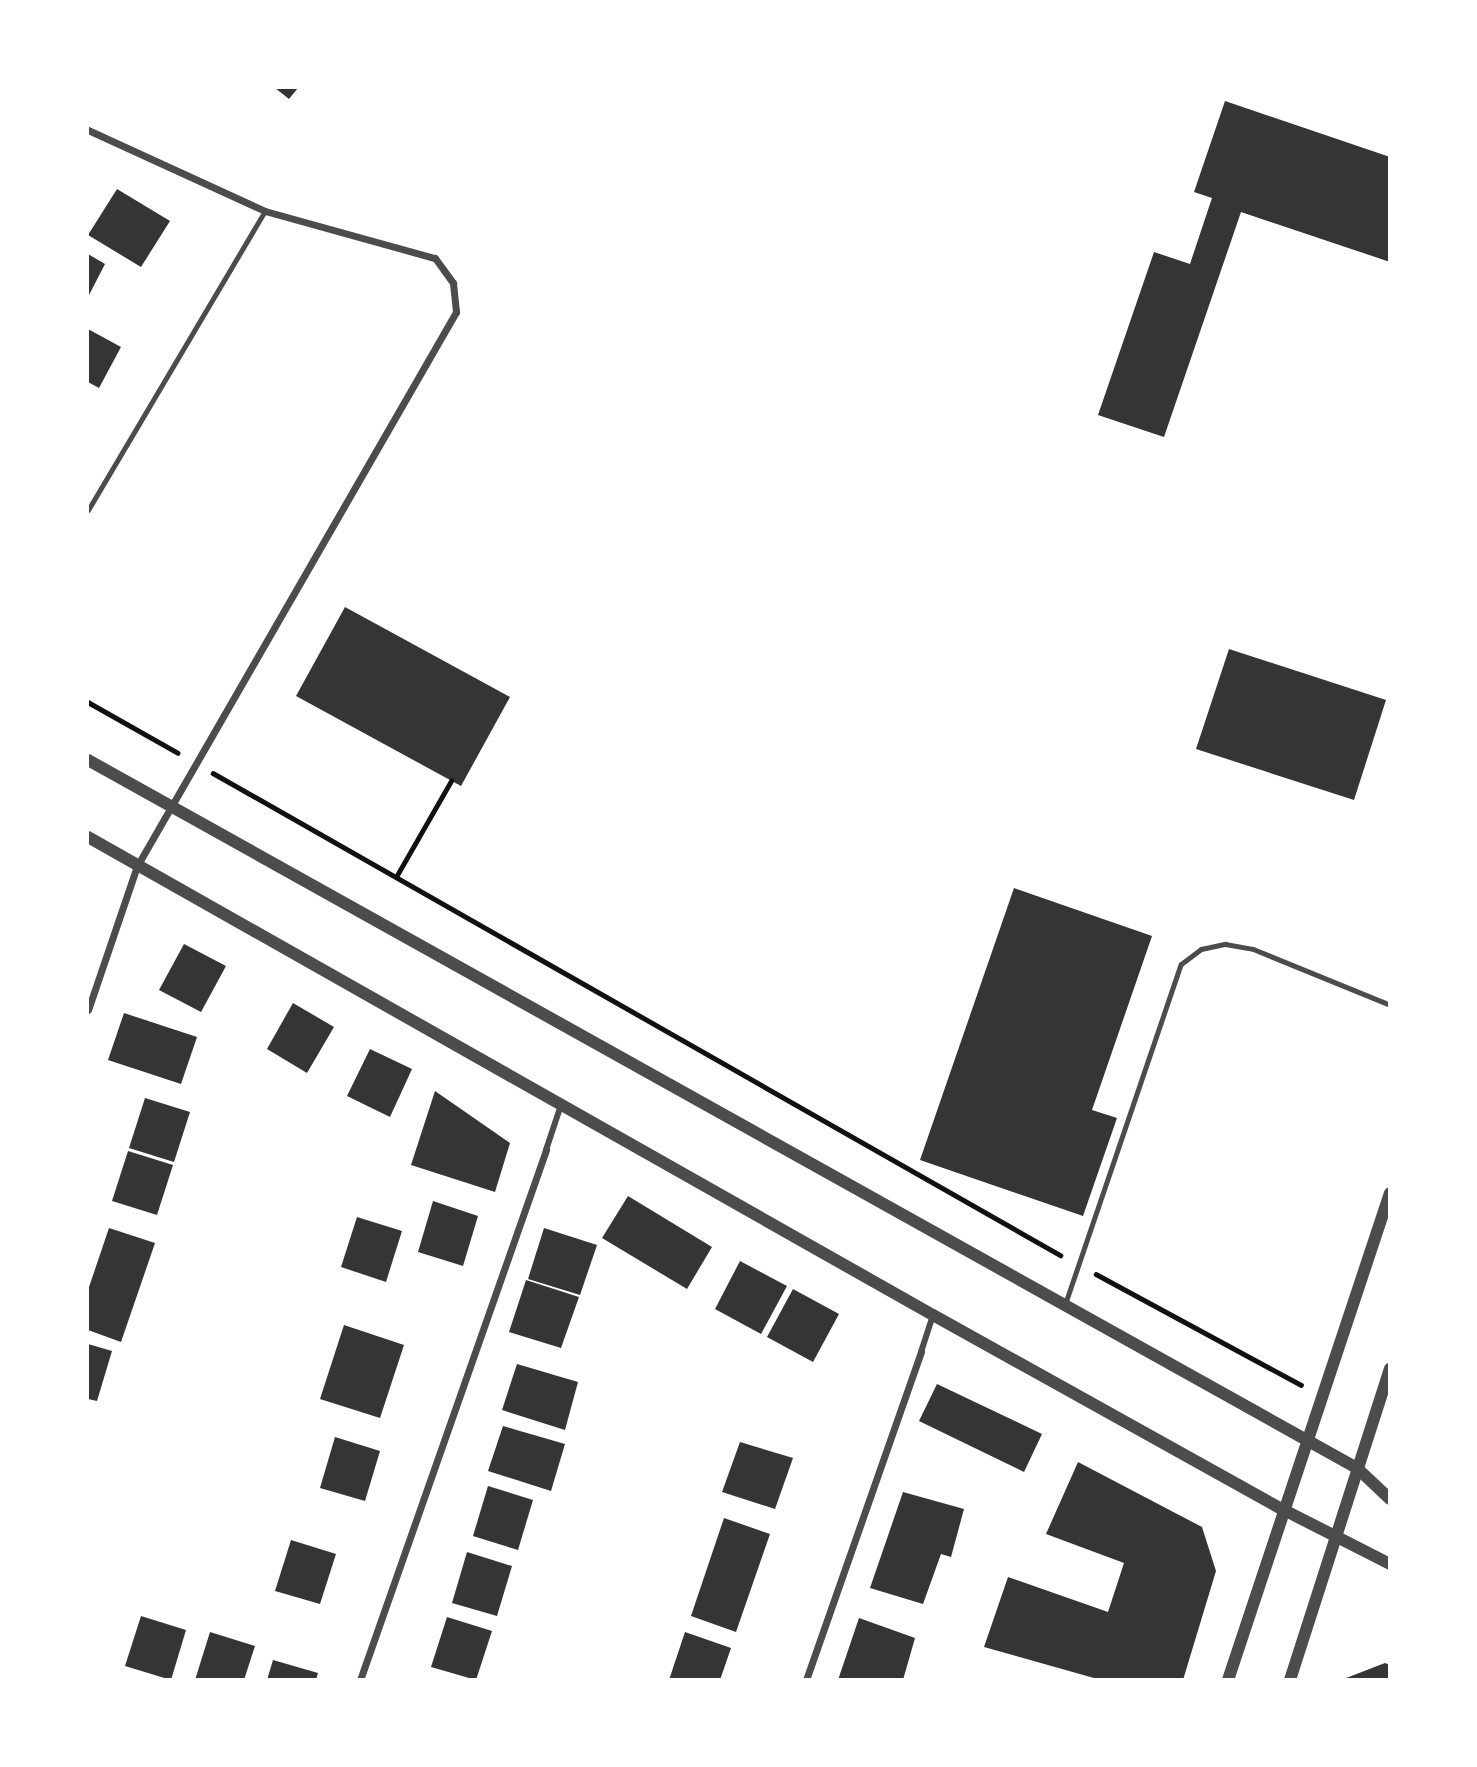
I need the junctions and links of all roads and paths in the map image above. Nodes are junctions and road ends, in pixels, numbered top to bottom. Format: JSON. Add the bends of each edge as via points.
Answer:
{"nodes":[{"id":1,"x":88,"y":130,"type":"edge"},
{"id":2,"x":265,"y":211,"type":"junction"},
{"id":3,"x":88,"y":510,"type":"edge"},
{"id":4,"x":88,"y":702,"type":"edge"},
{"id":5,"x":88,"y":760,"type":"edge"},
{"id":6,"x":198,"y":765,"type":"junction"},
{"id":7,"x":452,"y":781,"type":"dead end"},
{"id":8,"x":170,"y":807,"type":"junction"},
{"id":9,"x":88,"y":837,"type":"edge"},
{"id":10,"x":137,"y":866,"type":"junction"},
{"id":11,"x":396,"y":877,"type":"junction"},
{"id":12,"x":1390,"y":1004,"type":"edge"},
{"id":13,"x":88,"y":1010,"type":"edge"},
{"id":14,"x":561,"y":1105,"type":"junction"},
{"id":15,"x":546,"y":1150,"type":"joint"},
{"id":16,"x":1390,"y":1193,"type":"edge"},
{"id":17,"x":1080,"y":1266,"type":"junction"},
{"id":18,"x":1064,"y":1306,"type":"junction"},
{"id":19,"x":933,"y":1315,"type":"junction"},
{"id":20,"x":921,"y":1352,"type":"joint"},
{"id":21,"x":1390,"y":1369,"type":"edge"},
{"id":22,"x":1320,"y":1395,"type":"junction"},
{"id":23,"x":1306,"y":1442,"type":"junction"},
{"id":24,"x":1357,"y":1468,"type":"junction"},
{"id":25,"x":1390,"y":1499,"type":"edge"},
{"id":26,"x":1284,"y":1510,"type":"junction"},
{"id":27,"x":1335,"y":1538,"type":"junction"},
{"id":28,"x":1390,"y":1564,"type":"edge"},
{"id":29,"x":360,"y":1679,"type":"edge"},
{"id":30,"x":806,"y":1679,"type":"edge"},
{"id":31,"x":1228,"y":1679,"type":"edge"},
{"id":32,"x":1290,"y":1679,"type":"edge"}],
"edges":[{"from":1,"to":2,"type":"street"},
{"from":2,"to":3,"type":"lane"},
{"from":2,"to":6,"type":"street","via":[[435,258],[453,283],[456,312]]},
{"from":4,"to":6,"type":"path"},
{"from":5,"to":8,"type":"street"},
{"from":6,"to":8,"type":"street"},
{"from":6,"to":11,"type":"path"},
{"from":7,"to":11,"type":"path"},
{"from":8,"to":10,"type":"street"},
{"from":8,"to":18,"type":"street"},
{"from":9,"to":10,"type":"street"},
{"from":10,"to":13,"type":"street"},
{"from":10,"to":14,"type":"street"},
{"from":11,"to":17,"type":"path"},
{"from":12,"to":17,"type":"lane","via":[[1253,949],[1225,944],[1201,949],[1181,964]]},
{"from":14,"to":15,"type":"street"},
{"from":14,"to":19,"type":"street"},
{"from":15,"to":29,"type":"street"},
{"from":16,"to":22,"type":"street"},
{"from":17,"to":18,"type":"lane"},
{"from":17,"to":22,"type":"path"},
{"from":18,"to":23,"type":"street"},
{"from":19,"to":20,"type":"street"},
{"from":19,"to":26,"type":"street"},
{"from":20,"to":30,"type":"street"},
{"from":21,"to":24,"type":"street"},
{"from":22,"to":23,"type":"street"},
{"from":23,"to":24,"type":"street"},
{"from":23,"to":26,"type":"street"},
{"from":24,"to":25,"type":"street"},
{"from":24,"to":27,"type":"street"},
{"from":26,"to":27,"type":"street"},
{"from":26,"to":31,"type":"street"},
{"from":27,"to":28,"type":"street"},
{"from":27,"to":32,"type":"street"}]}
